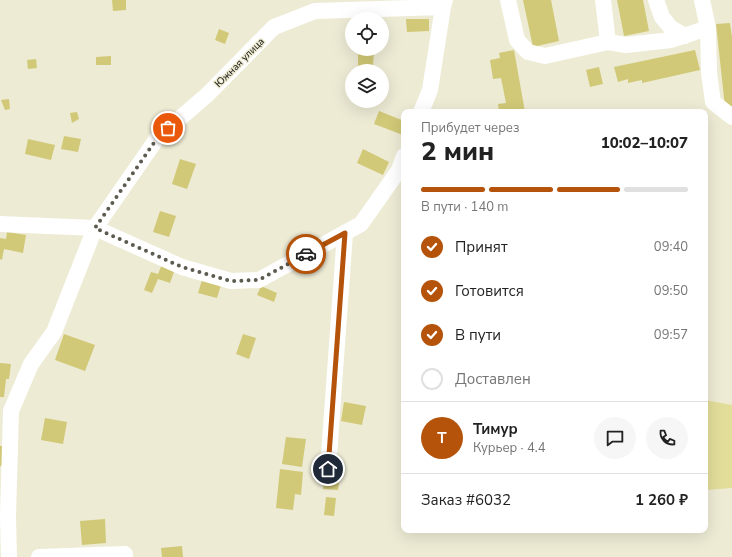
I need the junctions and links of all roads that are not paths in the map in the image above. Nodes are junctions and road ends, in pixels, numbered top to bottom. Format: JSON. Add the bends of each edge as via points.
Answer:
{"nodes":[{"id":1,"x":508,"y":0,"type":"edge"},
{"id":2,"x":603,"y":0,"type":"edge"},
{"id":3,"x":656,"y":0,"type":"edge"},
{"id":4,"x":702,"y":0,"type":"edge"},
{"id":5,"x":444,"y":3,"type":"edge"},
{"id":6,"x":708,"y":28,"type":"junction"},
{"id":7,"x":685,"y":36,"type":"junction"},
{"id":8,"x":608,"y":42,"type":"junction"},
{"id":9,"x":422,"y":109,"type":"edge"},
{"id":10,"x":732,"y":117,"type":"edge"},
{"id":11,"x":401,"y":164,"type":"edge"},
{"id":12,"x":0,"y":224,"type":"edge"},
{"id":13,"x":95,"y":228,"type":"junction"},
{"id":14,"x":345,"y":233,"type":"junction"},
{"id":15,"x":328,"y":469,"type":"dead end"},
{"id":16,"x":125,"y":554,"type":"dead end"},
{"id":17,"x":9,"y":557,"type":"edge"},
{"id":18,"x":39,"y":557,"type":"edge"}],
"edges":[{"from":1,"to":8,"type":"street","via":[[517,40],[528,52],[545,56]]},
{"from":2,"to":8,"type":"street"},
{"from":3,"to":7,"type":"street","via":[[662,17],[671,28]]},
{"from":4,"to":6,"type":"street"},
{"from":5,"to":9,"type":"street","name":"Южная улица","via":[[430,90]]},
{"from":5,"to":13,"type":"street","name":"Южная улица","via":[[315,11],[274,27],[206,95],[158,137]]},
{"from":6,"to":7,"type":"street"},
{"from":6,"to":10,"type":"street","via":[[713,102]]},
{"from":7,"to":8,"type":"street","via":[[626,45]]},
{"from":11,"to":14,"type":"street","via":[[361,224]]},
{"from":12,"to":13,"type":"street"},
{"from":13,"to":14,"type":"street","via":[[182,267],[231,281],[259,280]]},
{"from":13,"to":17,"type":"street","name":"Южная улица","via":[[54,332],[31,364],[11,411]]},
{"from":14,"to":15,"type":"street"},
{"from":16,"to":18,"type":"street"}]}
